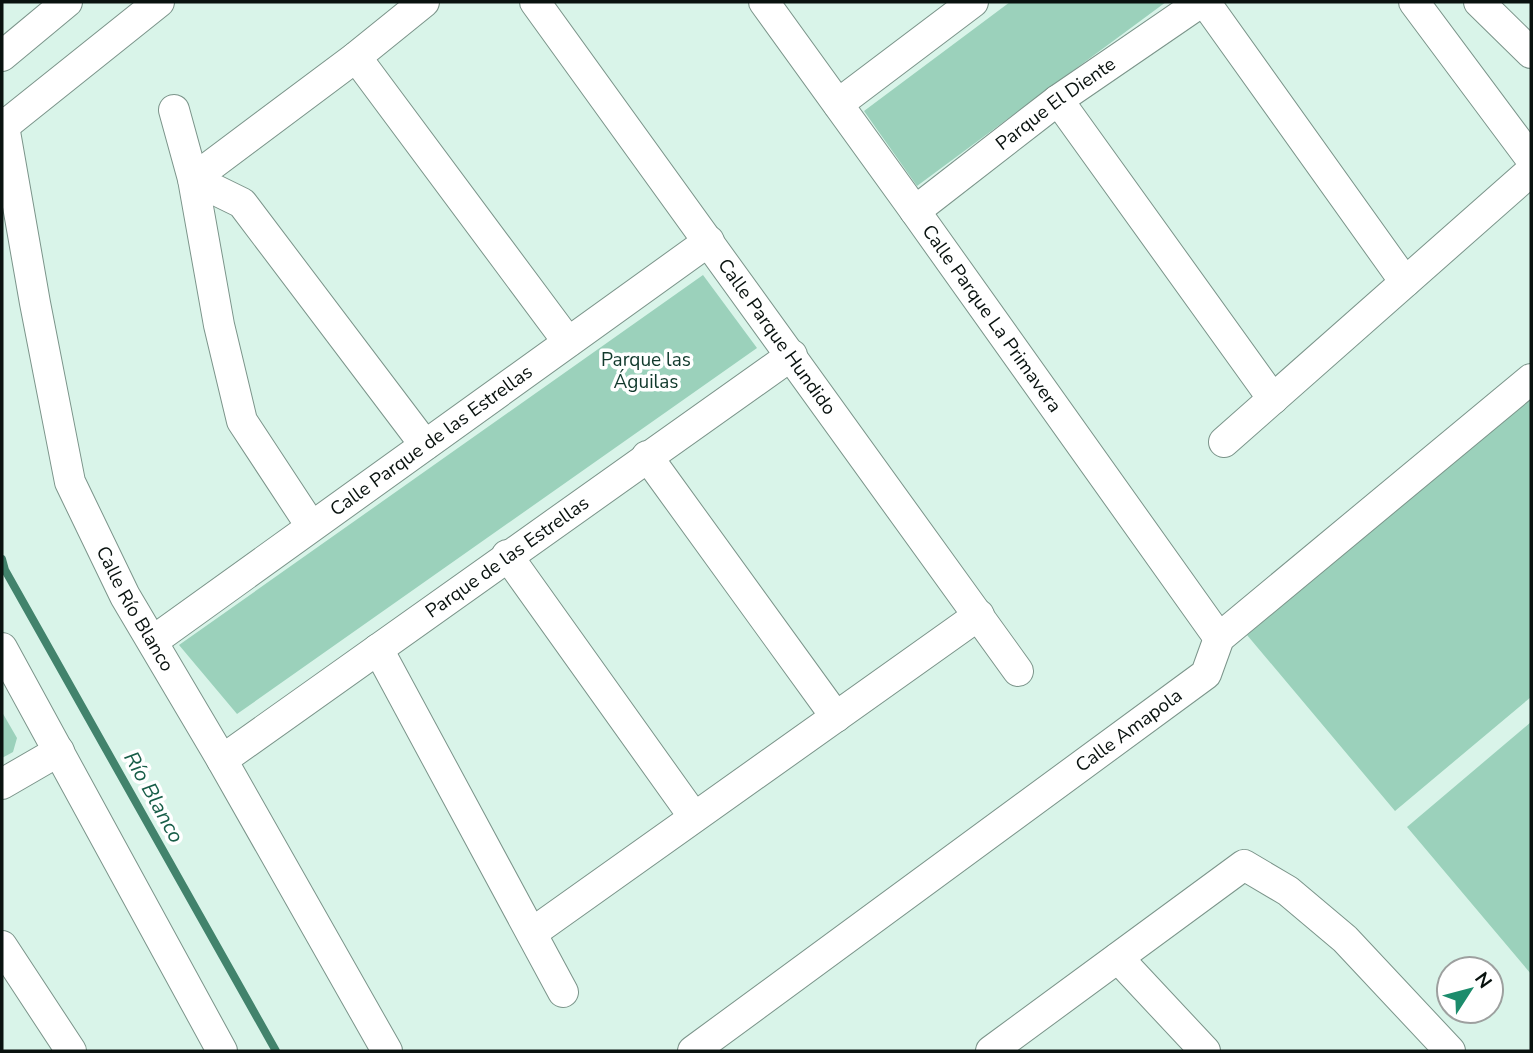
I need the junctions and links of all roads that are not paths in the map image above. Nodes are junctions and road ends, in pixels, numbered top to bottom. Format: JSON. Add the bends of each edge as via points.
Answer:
{"nodes":[{"id":1,"x":67,"y":2,"type":"edge"},
{"id":2,"x":159,"y":2,"type":"edge"},
{"id":3,"x":424,"y":2,"type":"edge"},
{"id":4,"x":535,"y":2,"type":"edge"},
{"id":5,"x":764,"y":2,"type":"edge"},
{"id":6,"x":973,"y":2,"type":"edge"},
{"id":7,"x":1203,"y":2,"type":"edge"},
{"id":8,"x":1414,"y":2,"type":"edge"},
{"id":9,"x":1479,"y":2,"type":"edge"},
{"id":10,"x":1531,"y":53,"type":"edge"},
{"id":11,"x":2,"y":56,"type":"edge"},
{"id":12,"x":356,"y":57,"type":"junction"},
{"id":13,"x":1058,"y":100,"type":"junction"},
{"id":14,"x":838,"y":104,"type":"junction"},
{"id":15,"x":174,"y":110,"type":"dead end"},
{"id":16,"x":3,"y":124,"type":"edge"},
{"id":17,"x":1531,"y":159,"type":"edge"},
{"id":18,"x":1531,"y":170,"type":"edge"},
{"id":19,"x":193,"y":179,"type":"junction"},
{"id":20,"x":915,"y":211,"type":"junction"},
{"id":21,"x":709,"y":241,"type":"junction"},
{"id":22,"x":1405,"y":282,"type":"junction"},
{"id":23,"x":568,"y":342,"type":"junction"},
{"id":24,"x":792,"y":355,"type":"junction"},
{"id":25,"x":1531,"y":379,"type":"edge"},
{"id":26,"x":1273,"y":399,"type":"junction"},
{"id":27,"x":1224,"y":442,"type":"dead end"},
{"id":28,"x":425,"y":445,"type":"junction"},
{"id":29,"x":647,"y":456,"type":"junction"},
{"id":30,"x":310,"y":526,"type":"junction"},
{"id":31,"x":507,"y":555,"type":"junction"},
{"id":32,"x":979,"y":615,"type":"junction"},
{"id":33,"x":1219,"y":638,"type":"junction"},
{"id":34,"x":153,"y":641,"type":"junction"},
{"id":35,"x":2,"y":648,"type":"edge"},
{"id":36,"x":378,"y":649,"type":"junction"},
{"id":37,"x":1018,"y":671,"type":"dead end"},
{"id":38,"x":836,"y":717,"type":"junction"},
{"id":39,"x":58,"y":751,"type":"junction"},
{"id":40,"x":222,"y":760,"type":"junction"},
{"id":41,"x":2,"y":784,"type":"edge"},
{"id":42,"x":694,"y":817,"type":"junction"},
{"id":43,"x":532,"y":933,"type":"junction"},
{"id":44,"x":2,"y":946,"type":"edge"},
{"id":45,"x":1118,"y":958,"type":"junction"},
{"id":46,"x":563,"y":992,"type":"dead end"},
{"id":47,"x":71,"y":1051,"type":"edge"},
{"id":48,"x":222,"y":1051,"type":"edge"},
{"id":49,"x":387,"y":1051,"type":"edge"},
{"id":50,"x":693,"y":1051,"type":"edge"},
{"id":51,"x":992,"y":1051,"type":"edge"},
{"id":52,"x":1205,"y":1051,"type":"edge"},
{"id":53,"x":1450,"y":1051,"type":"edge"}],
"edges":[{"from":1,"to":11,"type":"street"},
{"from":2,"to":16,"type":"street"},
{"from":3,"to":12,"type":"street"},
{"from":4,"to":21,"type":"street","name":"Calle Parque Hundido"},
{"from":5,"to":14,"type":"street","name":"Calle Parque La Primavera"},
{"from":6,"to":14,"type":"street"},
{"from":7,"to":13,"type":"street","name":"Parque El Diente"},
{"from":7,"to":22,"type":"street"},
{"from":8,"to":17,"type":"street"},
{"from":9,"to":10,"type":"street"},
{"from":12,"to":19,"type":"street"},
{"from":12,"to":23,"type":"street"},
{"from":13,"to":20,"type":"street","name":"Parque El Diente"},
{"from":13,"to":26,"type":"street"},
{"from":14,"to":20,"type":"street","name":"Calle Parque La Primavera"},
{"from":15,"to":19,"type":"street"},
{"from":16,"to":34,"type":"street","name":"Calle Río Blanco","via":[[70,482],[125,596]]},
{"from":18,"to":22,"type":"street"},
{"from":19,"to":28,"type":"street","via":[[242,203]]},
{"from":19,"to":30,"type":"street","via":[[242,421]]},
{"from":20,"to":33,"type":"street","name":"Calle Parque La Primavera"},
{"from":21,"to":23,"type":"street","name":"Calle Parque de las Estrellas"},
{"from":21,"to":24,"type":"street","name":"Calle Parque Hundido"},
{"from":22,"to":26,"type":"street"},
{"from":23,"to":28,"type":"street","name":"Calle Parque de las Estrellas"},
{"from":24,"to":29,"type":"street","name":"Parque de las Estrellas"},
{"from":24,"to":32,"type":"street","name":"Calle Parque Hundido"},
{"from":25,"to":33,"type":"street"},
{"from":26,"to":27,"type":"street"},
{"from":28,"to":30,"type":"street","name":"Calle Parque de las Estrellas"},
{"from":29,"to":31,"type":"street","name":"Parque de las Estrellas"},
{"from":29,"to":38,"type":"street"},
{"from":30,"to":34,"type":"street","name":"Calle Parque de las Estrellas"},
{"from":31,"to":36,"type":"street","name":"Parque de las Estrellas"},
{"from":31,"to":42,"type":"street"},
{"from":32,"to":37,"type":"street","name":"Calle Parque Hundido"},
{"from":32,"to":38,"type":"street"},
{"from":33,"to":50,"type":"street","name":"Calle Amapola","via":[[1206,674]]},
{"from":34,"to":40,"type":"street","name":"Calle Río Blanco"},
{"from":35,"to":39,"type":"street"},
{"from":36,"to":40,"type":"street","name":"Parque de las Estrellas"},
{"from":36,"to":43,"type":"street"},
{"from":38,"to":42,"type":"street"},
{"from":39,"to":41,"type":"street"},
{"from":39,"to":48,"type":"street"},
{"from":40,"to":49,"type":"street","name":"Calle Río Blanco"},
{"from":42,"to":43,"type":"street"},
{"from":43,"to":46,"type":"street"},
{"from":44,"to":47,"type":"street"},
{"from":45,"to":51,"type":"street"},
{"from":45,"to":52,"type":"street"},
{"from":45,"to":53,"type":"street","via":[[1244,864],[1288,891],[1345,939]]}]}
